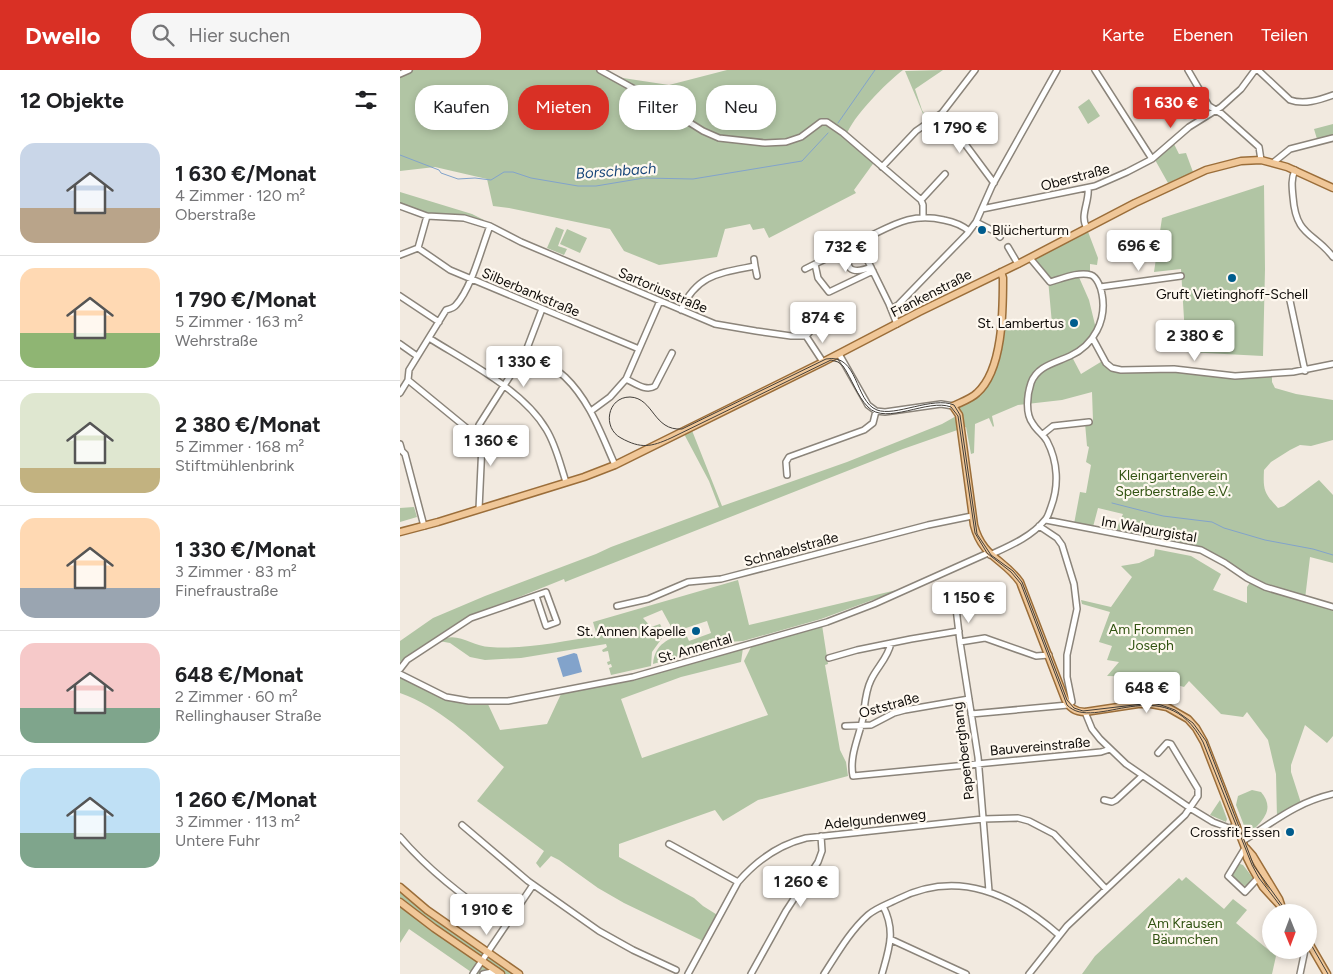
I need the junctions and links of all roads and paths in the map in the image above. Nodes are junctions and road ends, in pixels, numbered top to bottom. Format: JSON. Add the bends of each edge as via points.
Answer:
{"nodes":[{"id":1,"x":409,"y":70,"type":"edge"},
{"id":2,"x":600,"y":70,"type":"edge"},
{"id":3,"x":975,"y":70,"type":"edge"},
{"id":4,"x":1056,"y":70,"type":"edge"},
{"id":5,"x":1095,"y":70,"type":"edge"},
{"id":6,"x":1188,"y":70,"type":"edge"},
{"id":7,"x":1256,"y":70,"type":"edge"},
{"id":8,"x":400,"y":74,"type":"edge"},
{"id":9,"x":1333,"y":95,"type":"edge"},
{"id":10,"x":1214,"y":110,"type":"junction"},
{"id":11,"x":942,"y":113,"type":"junction"},
{"id":12,"x":1333,"y":138,"type":"edge"},
{"id":13,"x":1152,"y":159,"type":"junction"},
{"id":14,"x":1261,"y":160,"type":"junction"},
{"id":15,"x":1274,"y":162,"type":"junction"},
{"id":16,"x":882,"y":167,"type":"junction"},
{"id":17,"x":1296,"y":170,"type":"junction"},
{"id":18,"x":945,"y":174,"type":"dead end"},
{"id":19,"x":994,"y":183,"type":"junction"},
{"id":20,"x":1088,"y":188,"type":"junction"},
{"id":21,"x":1333,"y":188,"type":"edge"},
{"id":22,"x":921,"y":200,"type":"junction"},
{"id":23,"x":400,"y":206,"type":"edge"},
{"id":24,"x":982,"y":209,"type":"junction"},
{"id":25,"x":427,"y":216,"type":"junction"},
{"id":26,"x":923,"y":217,"type":"junction"},
{"id":27,"x":976,"y":222,"type":"junction"},
{"id":28,"x":490,"y":226,"type":"junction"},
{"id":29,"x":1087,"y":228,"type":"junction"},
{"id":30,"x":969,"y":231,"type":"junction"},
{"id":31,"x":1000,"y":237,"type":"dead end"},
{"id":32,"x":861,"y":247,"type":"junction"},
{"id":33,"x":1008,"y":247,"type":"dead end"},
{"id":34,"x":418,"y":248,"type":"junction"},
{"id":35,"x":400,"y":256,"type":"edge"},
{"id":36,"x":1333,"y":257,"type":"edge"},
{"id":37,"x":1030,"y":258,"type":"junction"},
{"id":38,"x":754,"y":259,"type":"dead end"},
{"id":39,"x":815,"y":264,"type":"junction"},
{"id":40,"x":1018,"y":264,"type":"junction"},
{"id":41,"x":755,"y":266,"type":"junction"},
{"id":42,"x":805,"y":269,"type":"dead end"},
{"id":43,"x":872,"y":269,"type":"junction"},
{"id":44,"x":1001,"y":272,"type":"junction"},
{"id":45,"x":757,"y":276,"type":"dead end"},
{"id":46,"x":1180,"y":276,"type":"dead end"},
{"id":47,"x":471,"y":279,"type":"junction"},
{"id":48,"x":1100,"y":288,"type":"junction"},
{"id":49,"x":400,"y":296,"type":"edge"},
{"id":50,"x":1289,"y":296,"type":"dead end"},
{"id":51,"x":660,"y":301,"type":"junction"},
{"id":52,"x":542,"y":309,"type":"junction"},
{"id":53,"x":891,"y":309,"type":"junction"},
{"id":54,"x":681,"y":310,"type":"junction"},
{"id":55,"x":818,"y":313,"type":"dead end"},
{"id":56,"x":439,"y":322,"type":"junction"},
{"id":57,"x":897,"y":324,"type":"junction"},
{"id":58,"x":806,"y":336,"type":"junction"},
{"id":59,"x":429,"y":338,"type":"junction"},
{"id":60,"x":1093,"y":339,"type":"junction"},
{"id":61,"x":400,"y":344,"type":"edge"},
{"id":62,"x":639,"y":349,"type":"junction"},
{"id":63,"x":526,"y":351,"type":"junction"},
{"id":64,"x":672,"y":353,"type":"dead end"},
{"id":65,"x":839,"y":354,"type":"junction"},
{"id":66,"x":417,"y":356,"type":"junction"},
{"id":67,"x":823,"y":362,"type":"junction"},
{"id":68,"x":1333,"y":364,"type":"edge"},
{"id":69,"x":1305,"y":370,"type":"junction"},
{"id":70,"x":626,"y":379,"type":"junction"},
{"id":71,"x":408,"y":380,"type":"junction"},
{"id":72,"x":503,"y":386,"type":"junction"},
{"id":73,"x":400,"y":393,"type":"edge"},
{"id":74,"x":953,"y":406,"type":"junction"},
{"id":75,"x":591,"y":411,"type":"junction"},
{"id":76,"x":876,"y":411,"type":"junction"},
{"id":77,"x":1089,"y":422,"type":"dead end"},
{"id":78,"x":477,"y":432,"type":"junction"},
{"id":79,"x":1042,"y":434,"type":"junction"},
{"id":80,"x":400,"y":444,"type":"edge"},
{"id":81,"x":615,"y":465,"type":"junction"},
{"id":82,"x":787,"y":475,"type":"dead end"},
{"id":83,"x":566,"y":482,"type":"junction"},
{"id":84,"x":480,"y":509,"type":"junction"},
{"id":85,"x":972,"y":516,"type":"junction"},
{"id":86,"x":1046,"y":520,"type":"junction"},
{"id":87,"x":424,"y":526,"type":"junction"},
{"id":88,"x":1039,"y":526,"type":"junction"},
{"id":89,"x":400,"y":532,"type":"edge"},
{"id":90,"x":989,"y":554,"type":"junction"},
{"id":91,"x":536,"y":596,"type":"junction"},
{"id":92,"x":617,"y":606,"type":"dead end"},
{"id":93,"x":1333,"y":607,"type":"edge"},
{"id":94,"x":956,"y":608,"type":"dead end"},
{"id":95,"x":959,"y":631,"type":"junction"},
{"id":96,"x":960,"y":642,"type":"junction"},
{"id":97,"x":891,"y":643,"type":"junction"},
{"id":98,"x":1049,"y":655,"type":"junction"},
{"id":99,"x":829,"y":658,"type":"dead end"},
{"id":100,"x":400,"y":669,"type":"edge"},
{"id":101,"x":400,"y":674,"type":"edge"},
{"id":102,"x":968,"y":699,"type":"junction"},
{"id":103,"x":1068,"y":705,"type":"junction"},
{"id":104,"x":1085,"y":712,"type":"junction"},
{"id":105,"x":971,"y":714,"type":"junction"},
{"id":106,"x":845,"y":726,"type":"dead end"},
{"id":107,"x":860,"y":726,"type":"junction"},
{"id":108,"x":1110,"y":749,"type":"junction"},
{"id":109,"x":1158,"y":753,"type":"dead end"},
{"id":110,"x":978,"y":763,"type":"junction"},
{"id":111,"x":1142,"y":776,"type":"junction"},
{"id":112,"x":1333,"y":794,"type":"edge"},
{"id":113,"x":1104,"y":800,"type":"dead end"},
{"id":114,"x":1190,"y":808,"type":"junction"},
{"id":115,"x":983,"y":819,"type":"junction"},
{"id":116,"x":462,"y":825,"type":"dead end"},
{"id":117,"x":1237,"y":826,"type":"junction"},
{"id":118,"x":821,"y":836,"type":"junction"},
{"id":119,"x":400,"y":837,"type":"edge"},
{"id":120,"x":669,"y":844,"type":"dead end"},
{"id":121,"x":1244,"y":844,"type":"junction"},
{"id":122,"x":1258,"y":879,"type":"junction"},
{"id":123,"x":738,"y":882,"type":"junction"},
{"id":124,"x":533,"y":885,"type":"junction"},
{"id":125,"x":400,"y":887,"type":"edge"},
{"id":126,"x":1106,"y":889,"type":"junction"},
{"id":127,"x":989,"y":891,"type":"junction"},
{"id":128,"x":400,"y":902,"type":"edge"},
{"id":129,"x":1277,"y":904,"type":"edge"},
{"id":130,"x":1281,"y":904,"type":"edge"},
{"id":131,"x":883,"y":906,"type":"junction"},
{"id":132,"x":506,"y":925,"type":"junction"},
{"id":133,"x":1059,"y":935,"type":"junction"},
{"id":134,"x":890,"y":939,"type":"junction"},
{"id":135,"x":488,"y":953,"type":"junction"},
{"id":136,"x":1318,"y":958,"type":"edge"},
{"id":137,"x":1303,"y":959,"type":"edge"},
{"id":138,"x":481,"y":961,"type":"junction"},
{"id":139,"x":676,"y":970,"type":"dead end"},
{"id":140,"x":499,"y":972,"type":"edge"},
{"id":141,"x":473,"y":974,"type":"edge"},
{"id":142,"x":483,"y":974,"type":"edge"},
{"id":143,"x":519,"y":974,"type":"edge"},
{"id":144,"x":688,"y":974,"type":"edge"},
{"id":145,"x":751,"y":974,"type":"edge"},
{"id":146,"x":824,"y":974,"type":"edge"},
{"id":147,"x":882,"y":974,"type":"edge"},
{"id":148,"x":966,"y":974,"type":"edge"},
{"id":149,"x":1029,"y":974,"type":"edge"},
{"id":150,"x":1300,"y":974,"type":"edge"},
{"id":151,"x":1327,"y":974,"type":"edge"}],
"edges":[{"from":1,"to":8,"type":"street"},
{"from":2,"to":16,"type":"street","via":[[711,136],[786,142],[826,122]]},
{"from":3,"to":11,"type":"street"},
{"from":4,"to":19,"type":"street"},
{"from":5,"to":13,"type":"street"},
{"from":6,"to":10,"type":"street"},
{"from":7,"to":9,"type":"street","via":[[1290,100],[1305,102]]},
{"from":7,"to":10,"type":"street","name":"Oberstraße","via":[[1241,89]]},
{"from":10,"to":13,"type":"street","name":"Oberstraße"},
{"from":10,"to":14,"type":"street","via":[[1259,147]]},
{"from":11,"to":16,"type":"street","via":[[916,131]]},
{"from":11,"to":19,"type":"street"},
{"from":12,"to":15,"type":"street","via":[[1290,149]]},
{"from":13,"to":20,"type":"street","name":"Oberstraße","via":[[1117,178]]},
{"from":14,"to":15,"type":"main road","name":"Frankenstraße"},
{"from":14,"to":29,"type":"main road","name":"Frankenstraße","via":[[1241,161],[1206,170]]},
{"from":15,"to":17,"type":"main road","name":"Frankenstraße"},
{"from":16,"to":22,"type":"street"},
{"from":17,"to":21,"type":"main road","name":"Frankenstraße"},
{"from":17,"to":36,"type":"street","via":[[1292,190],[1298,220],[1306,233]]},
{"from":18,"to":22,"type":"street"},
{"from":19,"to":24,"type":"street"},
{"from":20,"to":24,"type":"street","name":"Oberstraße"},
{"from":20,"to":29,"type":"street","via":[[1084,212]]},
{"from":22,"to":26,"type":"street"},
{"from":23,"to":25,"type":"street","name":"Sartoriusstraße"},
{"from":24,"to":27,"type":"street"},
{"from":25,"to":28,"type":"street","name":"Sartoriusstraße","via":[[464,218]]},
{"from":25,"to":34,"type":"street"},
{"from":26,"to":30,"type":"street","via":[[955,223]]},
{"from":26,"to":32,"type":"street","via":[[906,220],[862,240]]},
{"from":27,"to":30,"type":"street"},
{"from":27,"to":31,"type":"street"},
{"from":28,"to":47,"type":"street"},
{"from":28,"to":51,"type":"street","name":"Sartoriusstraße"},
{"from":29,"to":37,"type":"main road","name":"Frankenstraße"},
{"from":30,"to":53,"type":"street"},
{"from":32,"to":39,"type":"street","via":[[853,246]]},
{"from":32,"to":43,"type":"street"},
{"from":32,"to":43,"type":"street","via":[[850,255],[848,264],[856,271]]},
{"from":33,"to":40,"type":"street"},
{"from":34,"to":35,"type":"street"},
{"from":34,"to":47,"type":"street","name":"Silberbankstraße","via":[[450,270]]},
{"from":37,"to":40,"type":"main road","name":"Frankenstraße"},
{"from":37,"to":48,"type":"street","via":[[1050,282],[1090,275]]},
{"from":38,"to":41,"type":"street"},
{"from":39,"to":42,"type":"street"},
{"from":39,"to":43,"type":"street","via":[[818,278],[828,292]]},
{"from":40,"to":44,"type":"main road","name":"Frankenstraße"},
{"from":41,"to":45,"type":"street"},
{"from":41,"to":54,"type":"street","via":[[714,275],[701,282],[689,294]]},
{"from":43,"to":53,"type":"street"},
{"from":44,"to":57,"type":"main road","name":"Frankenstraße"},
{"from":44,"to":74,"type":"main road","via":[[1000,341],[992,369],[977,393]]},
{"from":46,"to":48,"type":"street"},
{"from":47,"to":52,"type":"street","name":"Silberbankstraße"},
{"from":47,"to":56,"type":"street","via":[[456,306],[446,310]]},
{"from":48,"to":60,"type":"street","via":[[1101,317]]},
{"from":49,"to":56,"type":"street"},
{"from":50,"to":69,"type":"street"},
{"from":51,"to":54,"type":"street","name":"Sartoriusstraße"},
{"from":51,"to":62,"type":"street"},
{"from":52,"to":62,"type":"street","name":"Silberbankstraße"},
{"from":52,"to":63,"type":"street"},
{"from":53,"to":57,"type":"street"},
{"from":54,"to":58,"type":"street","name":"Sartoriusstraße","via":[[730,328]]},
{"from":55,"to":58,"type":"street","via":[[814,328]]},
{"from":56,"to":59,"type":"street"},
{"from":57,"to":65,"type":"main road","name":"Frankenstraße"},
{"from":58,"to":67,"type":"street"},
{"from":59,"to":66,"type":"street"},
{"from":59,"to":72,"type":"street"},
{"from":60,"to":69,"type":"street","via":[[1106,363],[1121,370],[1174,369],[1235,376]]},
{"from":60,"to":79,"type":"street","via":[[1072,355],[1046,366],[1034,377],[1029,392],[1030,418]]},
{"from":61,"to":66,"type":"street"},
{"from":62,"to":70,"type":"street"},
{"from":63,"to":72,"type":"street"},
{"from":63,"to":75,"type":"street","via":[[564,376]]},
{"from":64,"to":70,"type":"street","via":[[652,389]]},
{"from":65,"to":67,"type":"main road","name":"Frankenstraße"},
{"from":65,"to":76,"type":"street","via":[[865,401]]},
{"from":66,"to":71,"type":"street","via":[[407,373]]},
{"from":67,"to":81,"type":"main road","name":"Frankenstraße"},
{"from":68,"to":69,"type":"street"},
{"from":70,"to":75,"type":"street"},
{"from":71,"to":73,"type":"street"},
{"from":71,"to":78,"type":"street","via":[[469,430]]},
{"from":72,"to":78,"type":"street"},
{"from":72,"to":83,"type":"street","via":[[523,401],[541,422],[553,444]]},
{"from":74,"to":76,"type":"street","via":[[941,404]]},
{"from":74,"to":85,"type":"main road","via":[[959,415]]},
{"from":75,"to":81,"type":"street"},
{"from":76,"to":82,"type":"street","via":[[873,423],[864,430],[789,457]]},
{"from":77,"to":79,"type":"street","via":[[1053,426]]},
{"from":78,"to":84,"type":"street","via":[[482,444]]},
{"from":79,"to":86,"type":"street","via":[[1051,453],[1057,483]]},
{"from":80,"to":87,"type":"street"},
{"from":81,"to":83,"type":"main road","name":"Frankenstraße"},
{"from":83,"to":84,"type":"main road","name":"Frankenstraße"},
{"from":84,"to":87,"type":"main road","name":"Frankenstraße"},
{"from":85,"to":90,"type":"main road","via":[[976,532]]},
{"from":85,"to":92,"type":"street","name":"Schnabelstraße","via":[[721,579],[688,582],[648,599]]},
{"from":86,"to":88,"type":"street"},
{"from":86,"to":93,"type":"street","name":"Im Walpurgistal","via":[[1201,550],[1264,587]]},
{"from":87,"to":89,"type":"main road","name":"Frankenstraße"},
{"from":88,"to":90,"type":"street","via":[[1013,544]]},
{"from":88,"to":103,"type":"street","via":[[1057,538],[1064,548],[1077,598],[1076,619],[1067,655],[1072,700]]},
{"from":90,"to":98,"type":"main road","via":[[1020,582]]},
{"from":90,"to":101,"type":"street","name":"St. Annental","via":[[827,622],[653,671],[559,692],[508,702],[454,699]]},
{"from":91,"to":91,"type":"street","via":[[546,592],[557,622],[546,626]]},
{"from":91,"to":100,"type":"street","via":[[471,618],[407,660]]},
{"from":94,"to":95,"type":"street","name":"Papenberghang"},
{"from":95,"to":96,"type":"street","name":"Papenberghang"},
{"from":95,"to":97,"type":"street"},
{"from":96,"to":98,"type":"street","via":[[985,638],[1036,656]]},
{"from":96,"to":102,"type":"street","name":"Papenberghang"},
{"from":97,"to":99,"type":"street"},
{"from":97,"to":107,"type":"street","via":[[888,654],[871,680]]},
{"from":98,"to":103,"type":"main road"},
{"from":102,"to":105,"type":"street","name":"Papenberghang"},
{"from":102,"to":107,"type":"street","name":"Oststraße","via":[[905,710]]},
{"from":103,"to":104,"type":"main road"},
{"from":103,"to":105,"type":"street"},
{"from":104,"to":108,"type":"street","via":[[1092,729]]},
{"from":104,"to":117,"type":"main road","via":[[1151,704],[1184,717],[1204,742]]},
{"from":105,"to":110,"type":"street","name":"Papenberghang"},
{"from":106,"to":107,"type":"street","name":"Oststraße"},
{"from":107,"to":110,"type":"street","name":"Bauvereinstraße","via":[[852,760],[853,776]]},
{"from":108,"to":110,"type":"street","name":"Bauvereinstraße"},
{"from":108,"to":111,"type":"street"},
{"from":109,"to":114,"type":"street","via":[[1169,742],[1177,753],[1199,792]]},
{"from":110,"to":115,"type":"street","name":"Papenberghang"},
{"from":111,"to":113,"type":"street","via":[[1116,800]]},
{"from":111,"to":114,"type":"street"},
{"from":112,"to":121,"type":"street","via":[[1291,809]]},
{"from":114,"to":117,"type":"street","via":[[1222,826]]},
{"from":114,"to":126,"type":"street"},
{"from":115,"to":118,"type":"street","name":"Adelgundenweg"},
{"from":115,"to":126,"type":"street","name":"Adelgundenweg","via":[[1018,818],[1040,825],[1065,844]]},
{"from":115,"to":127,"type":"street","name":"Papenberghang"},
{"from":116,"to":124,"type":"street"},
{"from":117,"to":121,"type":"main road"},
{"from":118,"to":123,"type":"street","name":"Adelgundenweg","via":[[798,840],[774,851]]},
{"from":118,"to":145,"type":"street","via":[[822,851],[818,862]]},
{"from":119,"to":132,"type":"street","via":[[452,887]]},
{"from":120,"to":123,"type":"street"},
{"from":121,"to":122,"type":"main road"},
{"from":121,"to":122,"type":"street","via":[[1228,876],[1245,892]]},
{"from":121,"to":130,"type":"main road"},
{"from":122,"to":129,"type":"main road"},
{"from":123,"to":144,"type":"street","name":"Adelgundenweg"},
{"from":124,"to":132,"type":"street"},
{"from":124,"to":139,"type":"street","via":[[598,931]]},
{"from":125,"to":135,"type":"main road"},
{"from":126,"to":133,"type":"street"},
{"from":127,"to":131,"type":"street","via":[[935,886]]},
{"from":127,"to":133,"type":"street","via":[[1026,910]]},
{"from":128,"to":138,"type":"main road"},
{"from":131,"to":134,"type":"street","via":[[890,921]]},
{"from":131,"to":146,"type":"street","via":[[858,925]]},
{"from":132,"to":135,"type":"street"},
{"from":133,"to":149,"type":"street"},
{"from":134,"to":147,"type":"street"},
{"from":134,"to":148,"type":"street"},
{"from":135,"to":138,"type":"street"},
{"from":135,"to":143,"type":"main road"},
{"from":136,"to":151,"type":"main road"},
{"from":137,"to":150,"type":"street"},
{"from":138,"to":140,"type":"main road"},
{"from":138,"to":141,"type":"street"},
{"from":140,"to":142,"type":"street"}]}
